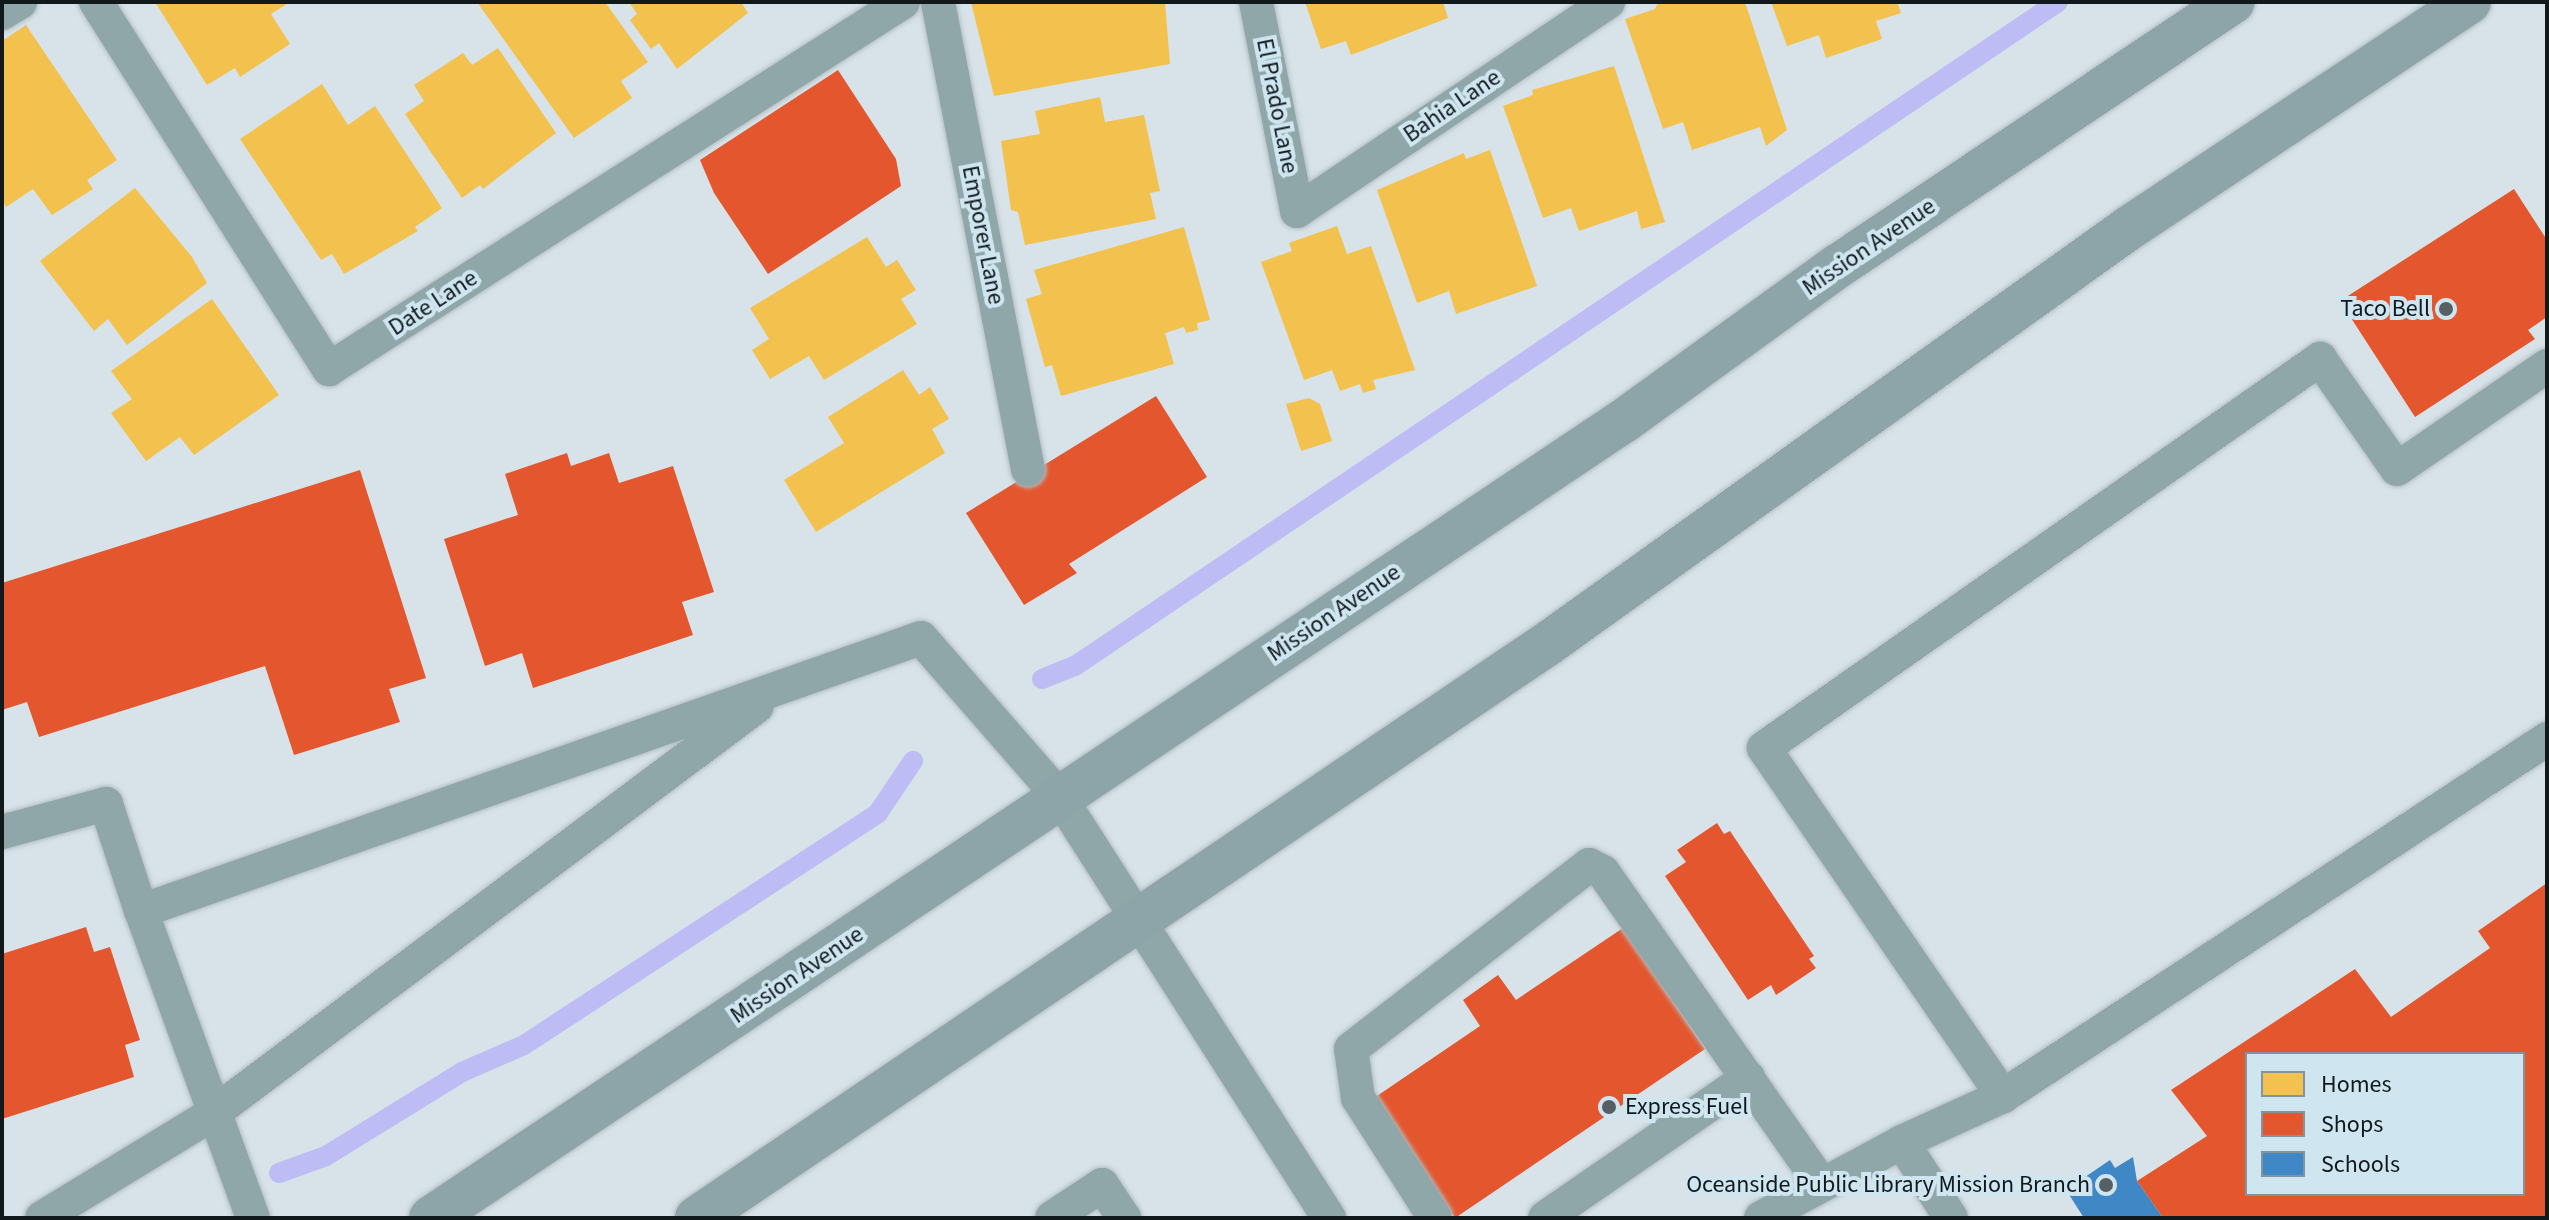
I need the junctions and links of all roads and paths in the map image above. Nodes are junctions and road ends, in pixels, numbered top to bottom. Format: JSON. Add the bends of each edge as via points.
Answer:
{"nodes":[{"id":1,"x":20,"y":2,"type":"edge"},
{"id":2,"x":96,"y":2,"type":"edge"},
{"id":3,"x":903,"y":2,"type":"edge"},
{"id":4,"x":938,"y":2,"type":"edge"},
{"id":5,"x":1256,"y":2,"type":"edge"},
{"id":6,"x":1608,"y":2,"type":"edge"},
{"id":7,"x":2233,"y":2,"type":"edge"},
{"id":8,"x":2469,"y":2,"type":"edge"},
{"id":9,"x":2,"y":13,"type":"edge"},
{"id":10,"x":1297,"y":211,"type":"joint"},
{"id":11,"x":2547,"y":366,"type":"edge"},
{"id":12,"x":1028,"y":469,"type":"dead end"},
{"id":13,"x":784,"y":685,"type":"junction"},
{"id":14,"x":2547,"y":739,"type":"edge"},
{"id":15,"x":1059,"y":796,"type":"junction"},
{"id":16,"x":2,"y":832,"type":"edge"},
{"id":17,"x":141,"y":911,"type":"junction"},
{"id":18,"x":1138,"y":919,"type":"junction"},
{"id":19,"x":1748,"y":1078,"type":"junction"},
{"id":20,"x":2003,"y":1096,"type":"junction"},
{"id":21,"x":211,"y":1115,"type":"junction"},
{"id":22,"x":1902,"y":1142,"type":"junction"},
{"id":23,"x":1822,"y":1185,"type":"junction"},
{"id":24,"x":42,"y":1218,"type":"edge"},
{"id":25,"x":253,"y":1218,"type":"edge"},
{"id":26,"x":431,"y":1218,"type":"edge"},
{"id":27,"x":697,"y":1218,"type":"edge"},
{"id":28,"x":1052,"y":1218,"type":"edge"},
{"id":29,"x":1124,"y":1218,"type":"edge"},
{"id":30,"x":1329,"y":1218,"type":"edge"},
{"id":31,"x":1435,"y":1218,"type":"edge"},
{"id":32,"x":1545,"y":1218,"type":"edge"},
{"id":33,"x":1761,"y":1218,"type":"edge"},
{"id":34,"x":1951,"y":1218,"type":"edge"}],
"edges":[{"from":1,"to":9,"type":"lane"},
{"from":2,"to":3,"type":"lane","name":"Date Lane","via":[[329,369]]},
{"from":4,"to":12,"type":"lane","name":"Emporer Lane"},
{"from":5,"to":10,"type":"lane","name":"El Prado Lane"},
{"from":6,"to":10,"type":"lane","name":"Bahia Lane"},
{"from":7,"to":15,"type":"main road","name":"Mission Avenue","via":[[1838,266],[1625,420]]},
{"from":8,"to":18,"type":"main road","via":[[2129,228],[1550,642]]},
{"from":11,"to":20,"type":"lane","via":[[2397,469],[2320,359],[1764,748]]},
{"from":13,"to":15,"type":"lane","via":[[921,638]]},
{"from":13,"to":17,"type":"lane"},
{"from":13,"to":21,"type":"lane"},
{"from":14,"to":20,"type":"lane"},
{"from":15,"to":18,"type":"lane"},
{"from":15,"to":26,"type":"main road","name":"Mission Avenue"},
{"from":16,"to":17,"type":"lane","via":[[106,804]]},
{"from":17,"to":21,"type":"lane"},
{"from":18,"to":27,"type":"main road"},
{"from":18,"to":30,"type":"lane"},
{"from":19,"to":23,"type":"lane"},
{"from":19,"to":31,"type":"lane","via":[[1603,872],[1589,865],[1351,1049],[1358,1098]]},
{"from":19,"to":32,"type":"lane"},
{"from":20,"to":22,"type":"lane"},
{"from":21,"to":24,"type":"lane"},
{"from":21,"to":25,"type":"lane"},
{"from":22,"to":23,"type":"lane"},
{"from":22,"to":34,"type":"lane"},
{"from":23,"to":33,"type":"lane"},
{"from":28,"to":29,"type":"lane","via":[[1102,1185]]}]}
